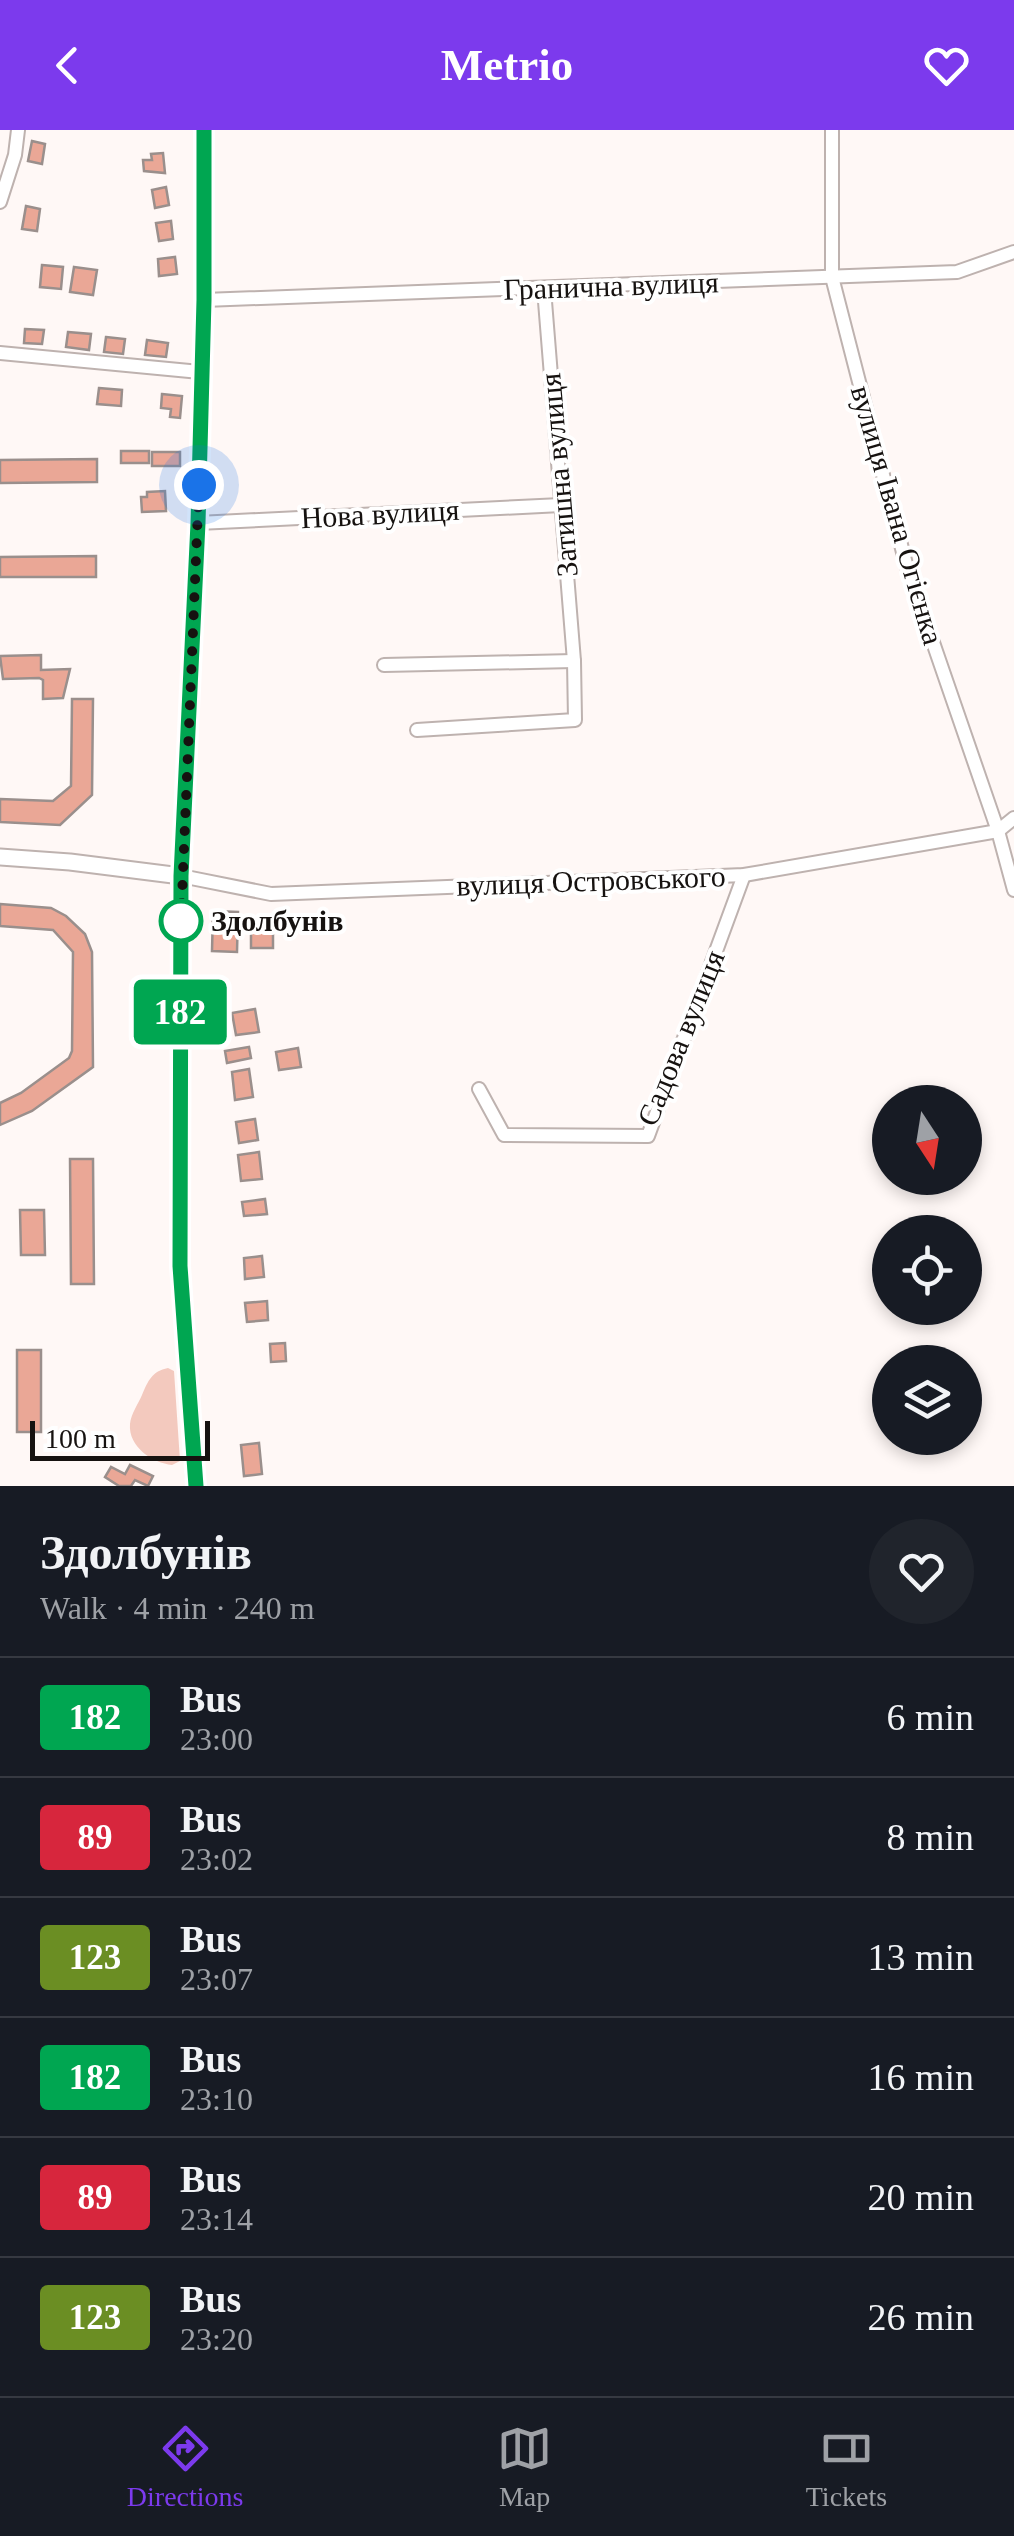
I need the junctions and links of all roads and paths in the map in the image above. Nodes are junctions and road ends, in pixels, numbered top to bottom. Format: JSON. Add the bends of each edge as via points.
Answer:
{"nodes":[{"id":1,"x":18,"y":130,"type":"edge"},
{"id":2,"x":204,"y":130,"type":"edge"},
{"id":3,"x":832,"y":130,"type":"edge"},
{"id":4,"x":0,"y":202,"type":"edge"},
{"id":5,"x":1014,"y":252,"type":"edge"},
{"id":6,"x":832,"y":277,"type":"junction"},
{"id":7,"x":544,"y":288,"type":"junction"},
{"id":8,"x":204,"y":300,"type":"junction"},
{"id":9,"x":0,"y":352,"type":"edge"},
{"id":10,"x":200,"y":372,"type":"junction"},
{"id":11,"x":561,"y":505,"type":"junction"},
{"id":12,"x":198,"y":523,"type":"junction"},
{"id":13,"x":574,"y":661,"type":"junction"},
{"id":14,"x":384,"y":665,"type":"dead end"},
{"id":15,"x":417,"y":730,"type":"dead end"},
{"id":16,"x":1014,"y":818,"type":"edge"},
{"id":17,"x":998,"y":831,"type":"junction"},
{"id":18,"x":0,"y":858,"type":"edge"},
{"id":19,"x":744,"y":875,"type":"junction"},
{"id":20,"x":181,"y":876,"type":"junction"},
{"id":21,"x":1014,"y":890,"type":"edge"},
{"id":22,"x":478,"y":1089,"type":"dead end"},
{"id":23,"x":196,"y":1486,"type":"edge"}],
"edges":[{"from":1,"to":4,"type":"street"},
{"from":2,"to":8,"type":"main road"},
{"from":3,"to":6,"type":"street","name":"вулиця Івана Огієнка"},
{"from":5,"to":6,"type":"street","name":"Гранична вулиця","via":[[957,272]]},
{"from":6,"to":7,"type":"street","name":"Гранична вулиця"},
{"from":6,"to":17,"type":"street","name":"вулиця Івана Огієнка","via":[[906,564]]},
{"from":7,"to":8,"type":"street","name":"Гранична вулиця"},
{"from":7,"to":11,"type":"street","name":"Затишна вулиця"},
{"from":8,"to":10,"type":"main road"},
{"from":9,"to":10,"type":"street"},
{"from":10,"to":12,"type":"main road"},
{"from":11,"to":12,"type":"street","name":"Нова вулиця"},
{"from":11,"to":13,"type":"street","name":"Затишна вулиця"},
{"from":12,"to":20,"type":"main road"},
{"from":13,"to":14,"type":"street"},
{"from":13,"to":15,"type":"street","name":"Затишна вулиця","via":[[576,720]]},
{"from":16,"to":17,"type":"street"},
{"from":17,"to":19,"type":"street","name":"вулиця Островського"},
{"from":17,"to":21,"type":"street","name":"вулиця Івана Огієнка"},
{"from":18,"to":20,"type":"main road"},
{"from":19,"to":20,"type":"street","name":"вулиця Островського","via":[[271,894]]},
{"from":19,"to":22,"type":"street","name":"Садова вулиця","via":[[648,1136],[504,1135]]},
{"from":20,"to":23,"type":"main road","via":[[180,1266]]}]}
